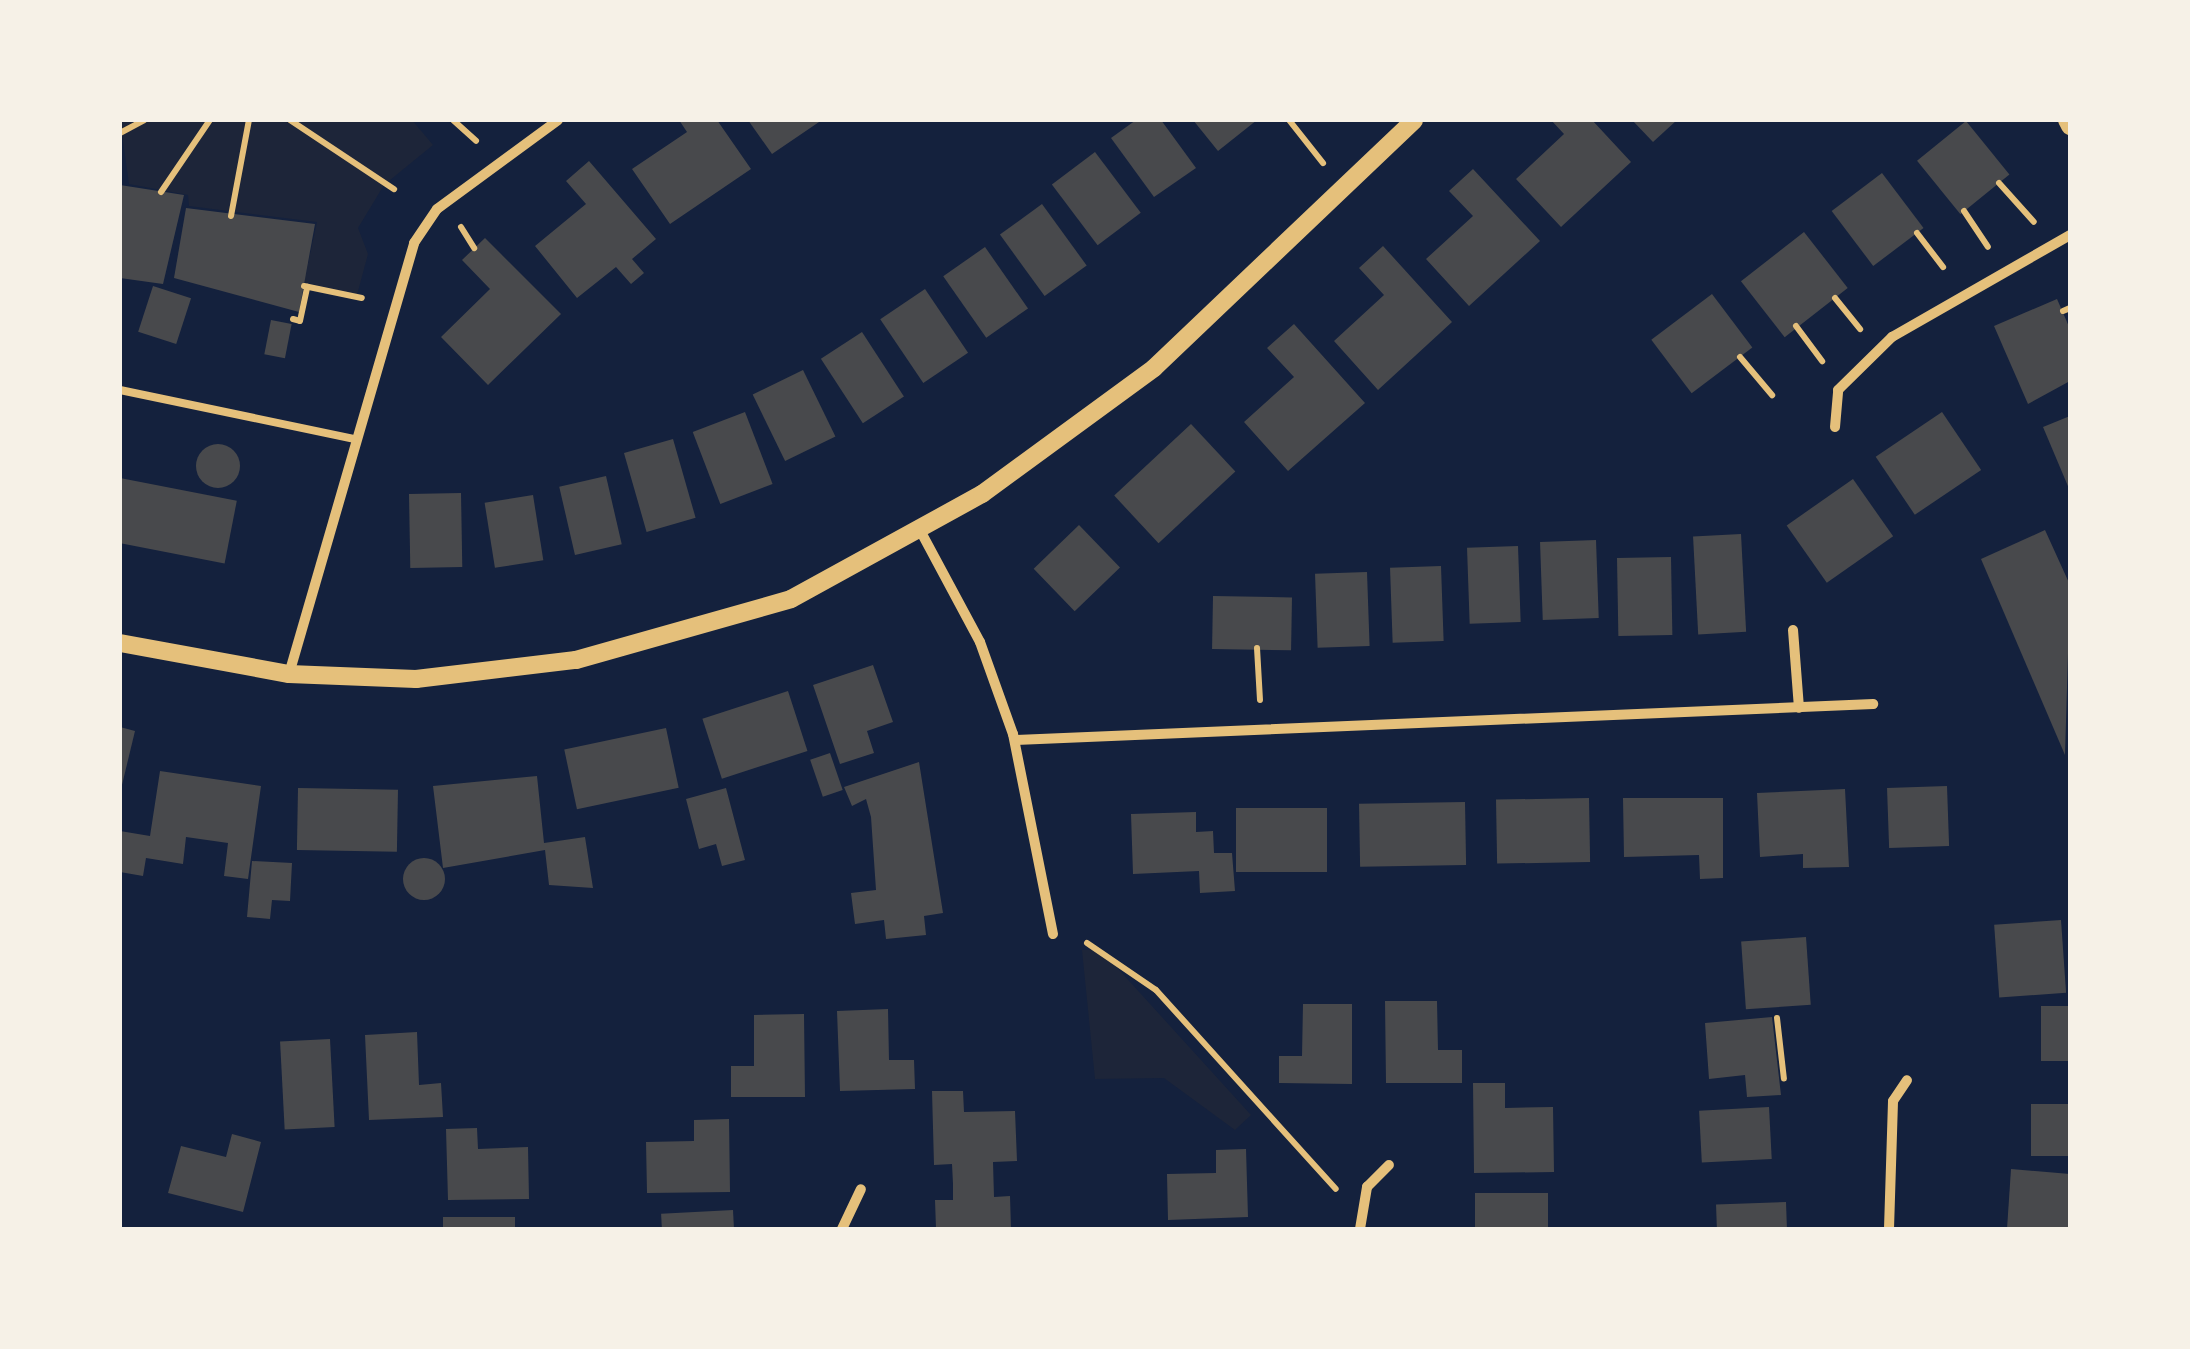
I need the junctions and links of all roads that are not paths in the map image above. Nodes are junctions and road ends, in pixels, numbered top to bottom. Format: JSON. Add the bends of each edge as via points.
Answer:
{"nodes":[{"id":1,"x":558,"y":120,"type":"edge"},
{"id":2,"x":1414,"y":120,"type":"edge"},
{"id":3,"x":2070,"y":235,"type":"edge"},
{"id":4,"x":120,"y":390,"type":"edge"},
{"id":5,"x":1836,"y":428,"type":"dead end"},
{"id":6,"x":355,"y":438,"type":"junction"},
{"id":7,"x":921,"y":532,"type":"junction"},
{"id":8,"x":1794,"y":630,"type":"dead end"},
{"id":9,"x":120,"y":643,"type":"edge"},
{"id":10,"x":289,"y":674,"type":"junction"},
{"id":11,"x":1872,"y":704,"type":"dead end"},
{"id":12,"x":1799,"y":708,"type":"junction"},
{"id":13,"x":1015,"y":740,"type":"junction"},
{"id":14,"x":1053,"y":934,"type":"dead end"},
{"id":15,"x":1907,"y":1080,"type":"dead end"},
{"id":16,"x":1389,"y":1165,"type":"dead end"},
{"id":17,"x":861,"y":1188,"type":"dead end"},
{"id":18,"x":842,"y":1229,"type":"edge"},
{"id":19,"x":1360,"y":1229,"type":"edge"},
{"id":20,"x":1889,"y":1229,"type":"edge"}],
"edges":[{"from":1,"to":6,"type":"street","via":[[437,209],[414,243]]},
{"from":2,"to":7,"type":"street","via":[[1154,368]]},
{"from":3,"to":5,"type":"street","via":[[1892,337],[1838,390]]},
{"from":4,"to":6,"type":"lane"},
{"from":6,"to":10,"type":"street"},
{"from":7,"to":10,"type":"street","via":[[781,602],[576,660],[416,679]]},
{"from":7,"to":13,"type":"street","via":[[980,642]]},
{"from":8,"to":12,"type":"street"},
{"from":9,"to":10,"type":"street"},
{"from":11,"to":12,"type":"street"},
{"from":12,"to":13,"type":"street"},
{"from":13,"to":14,"type":"street"},
{"from":15,"to":20,"type":"street","via":[[1893,1101]]},
{"from":16,"to":19,"type":"street","via":[[1367,1187]]},
{"from":17,"to":18,"type":"street"}]}
